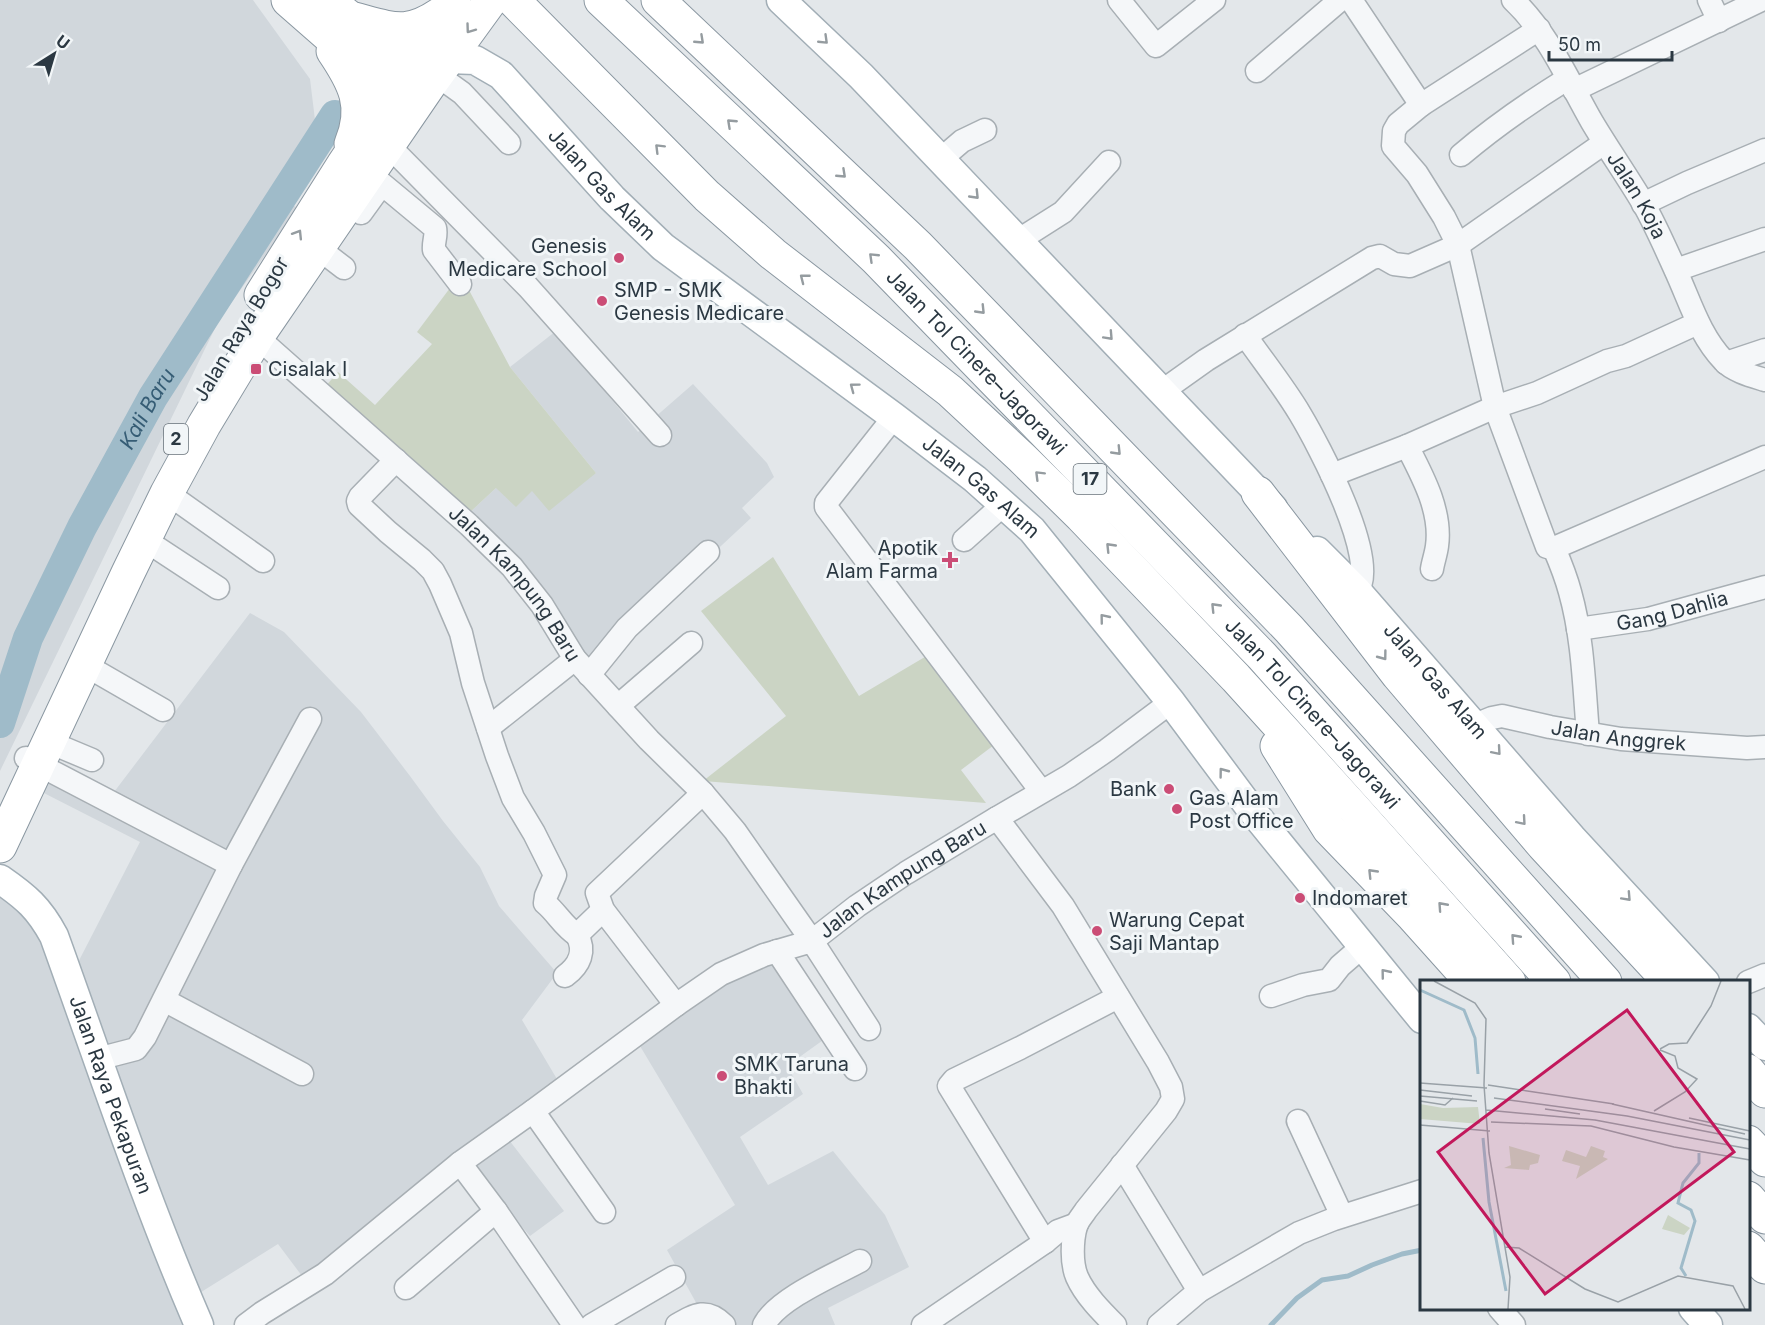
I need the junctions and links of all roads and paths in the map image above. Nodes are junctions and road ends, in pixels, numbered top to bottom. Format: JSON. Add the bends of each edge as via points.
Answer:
{"nodes":[{"id":1,"x":288,"y":0,"type":"edge"},
{"id":2,"x":491,"y":0,"type":"edge"},
{"id":3,"x":513,"y":0,"type":"edge"},
{"id":4,"x":601,"y":0,"type":"edge"},
{"id":5,"x":658,"y":0,"type":"edge"},
{"id":6,"x":781,"y":0,"type":"edge"},
{"id":7,"x":1119,"y":0,"type":"edge"},
{"id":8,"x":1214,"y":0,"type":"edge"},
{"id":9,"x":1340,"y":0,"type":"edge"},
{"id":10,"x":1351,"y":0,"type":"edge"},
{"id":11,"x":1513,"y":0,"type":"edge"},
{"id":12,"x":1709,"y":0,"type":"edge"},
{"id":13,"x":1761,"y":0,"type":"edge"},
{"id":14,"x":451,"y":4,"type":"edge"},
{"id":15,"x":329,"y":13,"type":"edge"},
{"id":16,"x":1719,"y":21,"type":"junction"},
{"id":17,"x":1539,"y":29,"type":"junction"},
{"id":18,"x":1257,"y":71,"type":"dead end"},
{"id":19,"x":421,"y":81,"type":"junction"},
{"id":20,"x":1571,"y":85,"type":"junction"},
{"id":21,"x":1421,"y":105,"type":"junction"},
{"id":22,"x":985,"y":130,"type":"dead end"},
{"id":23,"x":1604,"y":142,"type":"junction"},
{"id":24,"x":509,"y":143,"type":"dead end"},
{"id":25,"x":388,"y":145,"type":"junction"},
{"id":26,"x":1765,"y":150,"type":"edge"},
{"id":27,"x":1461,"y":155,"type":"dead end"},
{"id":28,"x":941,"y":159,"type":"junction"},
{"id":29,"x":1109,"y":162,"type":"dead end"},
{"id":30,"x":343,"y":165,"type":"junction"},
{"id":31,"x":348,"y":203,"type":"junction"},
{"id":32,"x":1643,"y":204,"type":"junction"},
{"id":33,"x":1765,"y":239,"type":"edge"},
{"id":34,"x":1019,"y":240,"type":"junction"},
{"id":35,"x":1458,"y":245,"type":"junction"},
{"id":36,"x":318,"y":248,"type":"junction"},
{"id":37,"x":344,"y":268,"type":"dead end"},
{"id":38,"x":1676,"y":270,"type":"junction"},
{"id":39,"x":460,"y":284,"type":"dead end"},
{"id":40,"x":1698,"y":323,"type":"junction"},
{"id":41,"x":1245,"y":336,"type":"junction"},
{"id":42,"x":257,"y":337,"type":"junction"},
{"id":43,"x":1765,"y":350,"type":"edge"},
{"id":44,"x":1726,"y":363,"type":"junction"},
{"id":45,"x":1765,"y":380,"type":"edge"},
{"id":46,"x":1161,"y":392,"type":"junction"},
{"id":47,"x":1495,"y":407,"type":"junction"},
{"id":48,"x":894,"y":417,"type":"junction"},
{"id":49,"x":660,"y":435,"type":"dead end"},
{"id":50,"x":1407,"y":446,"type":"junction"},
{"id":51,"x":1765,"y":457,"type":"edge"},
{"id":52,"x":396,"y":460,"type":"junction"},
{"id":53,"x":1332,"y":475,"type":"junction"},
{"id":54,"x":167,"y":493,"type":"junction"},
{"id":55,"x":1258,"y":493,"type":"junction"},
{"id":56,"x":1004,"y":504,"type":"junction"},
{"id":57,"x":145,"y":540,"type":"junction"},
{"id":58,"x":964,"y":540,"type":"dead end"},
{"id":59,"x":1554,"y":548,"type":"junction"},
{"id":60,"x":708,"y":552,"type":"dead end"},
{"id":61,"x":263,"y":561,"type":"dead end"},
{"id":62,"x":1432,"y":569,"type":"dead end"},
{"id":63,"x":1765,"y":587,"type":"edge"},
{"id":64,"x":219,"y":588,"type":"dead end"},
{"id":65,"x":1357,"y":591,"type":"junction"},
{"id":66,"x":1578,"y":628,"type":"junction"},
{"id":67,"x":691,"y":643,"type":"dead end"},
{"id":68,"x":85,"y":665,"type":"junction"},
{"id":69,"x":582,"y":667,"type":"junction"},
{"id":70,"x":1236,"y":678,"type":"junction"},
{"id":71,"x":1171,"y":702,"type":"junction"},
{"id":72,"x":618,"y":706,"type":"junction"},
{"id":73,"x":163,"y":710,"type":"dead end"},
{"id":74,"x":310,"y":719,"type":"dead end"},
{"id":75,"x":1475,"y":725,"type":"junction"},
{"id":76,"x":488,"y":728,"type":"junction"},
{"id":77,"x":1588,"y":734,"type":"junction"},
{"id":78,"x":1765,"y":747,"type":"edge"},
{"id":79,"x":37,"y":754,"type":"junction"},
{"id":80,"x":92,"y":760,"type":"dead end"},
{"id":81,"x":1041,"y":791,"type":"junction"},
{"id":82,"x":703,"y":793,"type":"junction"},
{"id":83,"x":0,"y":807,"type":"edge"},
{"id":84,"x":997,"y":818,"type":"junction"},
{"id":85,"x":0,"y":846,"type":"edge"},
{"id":86,"x":231,"y":865,"type":"junction"},
{"id":87,"x":0,"y":879,"type":"edge"},
{"id":88,"x":603,"y":910,"type":"junction"},
{"id":89,"x":578,"y":935,"type":"junction"},
{"id":90,"x":812,"y":941,"type":"junction"},
{"id":91,"x":1363,"y":946,"type":"junction"},
{"id":92,"x":777,"y":951,"type":"junction"},
{"id":93,"x":1765,"y":975,"type":"edge"},
{"id":94,"x":565,"y":976,"type":"dead end"},
{"id":95,"x":1471,"y":980,"type":"edge"},
{"id":96,"x":1508,"y":980,"type":"edge"},
{"id":97,"x":1553,"y":980,"type":"edge"},
{"id":98,"x":1604,"y":980,"type":"edge"},
{"id":99,"x":1669,"y":980,"type":"edge"},
{"id":100,"x":1704,"y":980,"type":"edge"},
{"id":101,"x":1750,"y":982,"type":"edge"},
{"id":102,"x":1271,"y":996,"type":"dead end"},
{"id":103,"x":1119,"y":997,"type":"junction"},
{"id":104,"x":164,"y":1000,"type":"junction"},
{"id":105,"x":675,"y":1005,"type":"junction"},
{"id":106,"x":1420,"y":1017,"type":"edge"},
{"id":107,"x":869,"y":1029,"type":"dead end"},
{"id":108,"x":1750,"y":1029,"type":"edge"},
{"id":109,"x":1765,"y":1046,"type":"edge"},
{"id":110,"x":109,"y":1056,"type":"dead end"},
{"id":111,"x":855,"y":1070,"type":"dead end"},
{"id":112,"x":1750,"y":1072,"type":"edge"},
{"id":113,"x":302,"y":1074,"type":"dead end"},
{"id":114,"x":1765,"y":1091,"type":"edge"},
{"id":115,"x":533,"y":1112,"type":"junction"},
{"id":116,"x":1298,"y":1121,"type":"dead end"},
{"id":117,"x":1750,"y":1143,"type":"edge"},
{"id":118,"x":1765,"y":1160,"type":"edge"},
{"id":119,"x":460,"y":1163,"type":"junction"},
{"id":120,"x":1122,"y":1165,"type":"junction"},
{"id":121,"x":1420,"y":1192,"type":"edge"},
{"id":122,"x":1750,"y":1199,"type":"edge"},
{"id":123,"x":495,"y":1211,"type":"junction"},
{"id":124,"x":604,"y":1212,"type":"dead end"},
{"id":125,"x":1342,"y":1216,"type":"junction"},
{"id":126,"x":1765,"y":1216,"type":"edge"},
{"id":127,"x":1077,"y":1224,"type":"junction"},
{"id":128,"x":1045,"y":1242,"type":"junction"},
{"id":129,"x":1750,"y":1249,"type":"edge"},
{"id":130,"x":860,"y":1261,"type":"dead end"},
{"id":131,"x":1765,"y":1267,"type":"edge"},
{"id":132,"x":674,"y":1277,"type":"dead end"},
{"id":133,"x":406,"y":1288,"type":"dead end"},
{"id":134,"x":1199,"y":1291,"type":"junction"},
{"id":135,"x":1501,"y":1310,"type":"edge"},
{"id":136,"x":1695,"y":1310,"type":"edge"},
{"id":137,"x":199,"y":1325,"type":"edge"},
{"id":138,"x":246,"y":1325,"type":"edge"},
{"id":139,"x":574,"y":1325,"type":"edge"},
{"id":140,"x":592,"y":1325,"type":"edge"},
{"id":141,"x":677,"y":1325,"type":"edge"},
{"id":142,"x":724,"y":1325,"type":"edge"},
{"id":143,"x":764,"y":1325,"type":"edge"},
{"id":144,"x":923,"y":1325,"type":"edge"},
{"id":145,"x":1114,"y":1325,"type":"edge"},
{"id":146,"x":1159,"y":1325,"type":"edge"},
{"id":147,"x":1514,"y":1325,"type":"edge"},
{"id":148,"x":1708,"y":1325,"type":"edge"}],
"edges":[{"from":1,"to":15,"type":"highway"},
{"from":2,"to":19,"type":"highway","one_way":true},
{"from":70,"to":3,"type":"highway","one_way":true,"via":[[1022,458],[950,391],[773,254],[707,196]]},
{"from":97,"to":4,"type":"highway","name":"Jalan Tol Cinere–Jagorawi","number":"17","one_way":true,"via":[[1262,656],[876,259]]},
{"from":5,"to":98,"type":"highway","name":"Jalan Tol Cinere–Jagorawi","number":"17","one_way":true,"via":[[918,246],[1289,629]]},
{"from":6,"to":28,"type":"main road","name":"Jalan Gas Alam","one_way":true},
{"from":7,"to":8,"type":"street","via":[[1156,46]]},
{"from":9,"to":18,"type":"street"},
{"from":10,"to":21,"type":"street"},
{"from":11,"to":17,"type":"street","name":"Jalan Koja"},
{"from":12,"to":16,"type":"street"},
{"from":13,"to":16,"type":"street"},
{"from":14,"to":15,"type":"highway","via":[[430,22],[412,28],[392,29]]},
{"from":14,"to":19,"type":"highway","name":"Jalan Raya Bogor","number":"2"},
{"from":15,"to":19,"type":"highway"},
{"from":15,"to":30,"type":"highway","via":[[358,102],[358,129]]},
{"from":16,"to":20,"type":"street"},
{"from":17,"to":20,"type":"street","name":"Jalan Koja"},
{"from":17,"to":21,"type":"street"},
{"from":19,"to":24,"type":"street","via":[[462,93]]},
{"from":19,"to":25,"type":"highway","name":"Jalan Raya Bogor","number":"2"},
{"from":19,"to":30,"type":"highway","name":"Jalan Raya Bogor","number":"2"},
{"from":48,"to":19,"type":"main road","name":"Jalan Gas Alam","one_way":true,"via":[[663,247],[612,198],[501,75],[475,60]]},
{"from":20,"to":23,"type":"street","name":"Jalan Koja"},
{"from":20,"to":27,"type":"street","via":[[1502,122]]},
{"from":21,"to":35,"type":"street","via":[[1398,124],[1393,146],[1417,174]]},
{"from":22,"to":28,"type":"street","via":[[962,141]]},
{"from":23,"to":32,"type":"street","name":"Jalan Koja"},
{"from":23,"to":35,"type":"street"},
{"from":25,"to":31,"type":"highway","name":"Jalan Raya Bogor","number":"2"},
{"from":25,"to":49,"type":"street","via":[[528,287]]},
{"from":26,"to":32,"type":"street"},
{"from":28,"to":34,"type":"main road","name":"Jalan Gas Alam","one_way":true},
{"from":29,"to":34,"type":"street","via":[[1063,212]]},
{"from":79,"to":30,"type":"highway","name":"Jalan Raya Bogor","number":"2","one_way":true,"via":[[142,505],[171,447]]},
{"from":31,"to":36,"type":"highway","name":"Jalan Raya Bogor","number":"2"},
{"from":31,"to":39,"type":"street","via":[[361,213],[382,183],[435,228],[434,250]]},
{"from":32,"to":38,"type":"street","name":"Jalan Koja"},
{"from":33,"to":38,"type":"street"},
{"from":34,"to":46,"type":"main road","name":"Jalan Gas Alam","one_way":true},
{"from":35,"to":41,"type":"street","via":[[1410,266],[1394,264],[1380,256],[1372,258]]},
{"from":35,"to":47,"type":"street"},
{"from":36,"to":37,"type":"street"},
{"from":36,"to":42,"type":"highway","name":"Jalan Raya Bogor","number":"2"},
{"from":38,"to":40,"type":"street","name":"Jalan Koja"},
{"from":40,"to":44,"type":"street","name":"Jalan Koja"},
{"from":40,"to":47,"type":"street","via":[[1537,393]]},
{"from":41,"to":46,"type":"street"},
{"from":41,"to":53,"type":"street","via":[[1300,413]]},
{"from":42,"to":52,"type":"street","name":"Jalan Kampung Baru"},
{"from":42,"to":54,"type":"highway","name":"Jalan Raya Bogor","number":"2"},
{"from":43,"to":44,"type":"street"},
{"from":44,"to":45,"type":"street","name":"Jalan Koja"},
{"from":46,"to":55,"type":"main road","name":"Jalan Gas Alam"},
{"from":47,"to":50,"type":"street"},
{"from":47,"to":59,"type":"street","via":[[1545,544]]},
{"from":48,"to":56,"type":"main road","name":"Jalan Gas Alam"},
{"from":48,"to":81,"type":"street","via":[[826,507]]},
{"from":50,"to":53,"type":"street"},
{"from":50,"to":62,"type":"street","via":[[1421,472],[1436,521]]},
{"from":51,"to":59,"type":"street"},
{"from":52,"to":69,"type":"street","name":"Jalan Kampung Baru","via":[[512,567]]},
{"from":52,"to":76,"type":"street","via":[[358,501],[359,505],[427,566],[440,584],[461,633]]},
{"from":53,"to":65,"type":"street","via":[[1359,544],[1362,581]]},
{"from":54,"to":57,"type":"highway","name":"Jalan Raya Bogor","number":"2"},
{"from":54,"to":61,"type":"street"},
{"from":55,"to":65,"type":"main road","name":"Jalan Gas Alam"},
{"from":55,"to":99,"type":"highway","one_way":true,"via":[[1398,675],[1543,845]]},
{"from":56,"to":58,"type":"street"},
{"from":71,"to":56,"type":"main road","name":"Jalan Gas Alam","one_way":true,"via":[[1055,556]]},
{"from":57,"to":64,"type":"street"},
{"from":57,"to":68,"type":"highway","name":"Jalan Raya Bogor","number":"2"},
{"from":59,"to":66,"type":"street","via":[[1570,589]]},
{"from":60,"to":69,"type":"street"},
{"from":63,"to":66,"type":"street","name":"Gang Dahlia","via":[[1648,619]]},
{"from":65,"to":75,"type":"main road","name":"Jalan Gas Alam"},
{"from":66,"to":77,"type":"street"},
{"from":67,"to":72,"type":"street"},
{"from":68,"to":73,"type":"street"},
{"from":68,"to":79,"type":"highway","name":"Jalan Raya Bogor","number":"2"},
{"from":69,"to":72,"type":"street","name":"Jalan Kampung Baru"},
{"from":69,"to":76,"type":"street"},
{"from":95,"to":70,"type":"highway","one_way":true,"via":[[1329,829]]},
{"from":96,"to":70,"type":"highway","one_way":true},
{"from":71,"to":81,"type":"street","via":[[1107,750]]},
{"from":91,"to":71,"type":"main road","name":"Jalan Gas Alam","one_way":true,"via":[[1250,808]]},
{"from":72,"to":82,"type":"street","name":"Jalan Kampung Baru"},
{"from":74,"to":86,"type":"street"},
{"from":75,"to":77,"type":"street","name":"Jalan Anggrek","via":[[1502,716]]},
{"from":75,"to":100,"type":"main road","name":"Jalan Gas Alam","one_way":true,"via":[[1572,838]]},
{"from":76,"to":89,"type":"street","via":[[513,798],[555,874],[545,903],[568,930]]},
{"from":77,"to":78,"type":"street","name":"Jalan Anggrek"},
{"from":79,"to":80,"type":"street"},
{"from":79,"to":83,"type":"highway","name":"Jalan Raya Bogor","number":"2"},
{"from":79,"to":85,"type":"highway","name":"Jalan Raya Bogor","number":"2"},
{"from":79,"to":86,"type":"street"},
{"from":81,"to":84,"type":"street"},
{"from":82,"to":88,"type":"street","via":[[597,893]]},
{"from":82,"to":90,"type":"street","name":"Jalan Kampung Baru","via":[[735,831]]},
{"from":84,"to":90,"type":"street","name":"Jalan Kampung Baru","via":[[906,873]]},
{"from":84,"to":103,"type":"street","name":"Jalan Kampung Baru","via":[[1063,906]]},
{"from":86,"to":104,"type":"street"},
{"from":87,"to":137,"type":"main road","name":"Jalan Raya Pekapuran","via":[[43,916],[54,936]]},
{"from":88,"to":89,"type":"street"},
{"from":88,"to":105,"type":"street"},
{"from":89,"to":94,"type":"street","via":[[583,952],[576,968]]},
{"from":90,"to":92,"type":"street"},
{"from":90,"to":107,"type":"street"},
{"from":91,"to":102,"type":"street","via":[[1329,980]]},
{"from":106,"to":91,"type":"main road","name":"Jalan Gas Alam","one_way":true},
{"from":92,"to":105,"type":"street","via":[[721,974]]},
{"from":92,"to":111,"type":"street"},
{"from":93,"to":101,"type":"street"},
{"from":103,"to":120,"type":"street","name":"Jalan Kampung Baru","via":[[1158,1062],[1173,1099]]},
{"from":103,"to":128,"type":"street","via":[[949,1086]]},
{"from":104,"to":110,"type":"street","via":[[136,1050]]},
{"from":104,"to":113,"type":"street"},
{"from":105,"to":115,"type":"street"},
{"from":108,"to":109,"type":"main road"},
{"from":112,"to":114,"type":"highway"},
{"from":115,"to":119,"type":"street"},
{"from":115,"to":124,"type":"street"},
{"from":116,"to":125,"type":"street"},
{"from":117,"to":118,"type":"highway"},
{"from":119,"to":123,"type":"street"},
{"from":119,"to":138,"type":"street","via":[[325,1274]]},
{"from":120,"to":127,"type":"street","name":"Jalan Kampung Baru"},
{"from":120,"to":134,"type":"street"},
{"from":121,"to":125,"type":"street"},
{"from":122,"to":126,"type":"highway"},
{"from":123,"to":133,"type":"street"},
{"from":123,"to":139,"type":"street"},
{"from":125,"to":134,"type":"street","via":[[1299,1233]]},
{"from":127,"to":128,"type":"street"},
{"from":127,"to":145,"type":"street","via":[[1073,1240],[1077,1277]]},
{"from":128,"to":144,"type":"street"},
{"from":129,"to":131,"type":"highway"},
{"from":130,"to":143,"type":"street","via":[[787,1301]]},
{"from":132,"to":140,"type":"street"},
{"from":134,"to":146,"type":"street"},
{"from":135,"to":147,"type":"street"},
{"from":136,"to":148,"type":"main road"},
{"from":141,"to":142,"type":"street","via":[[697,1314],[716,1317]]}]}
